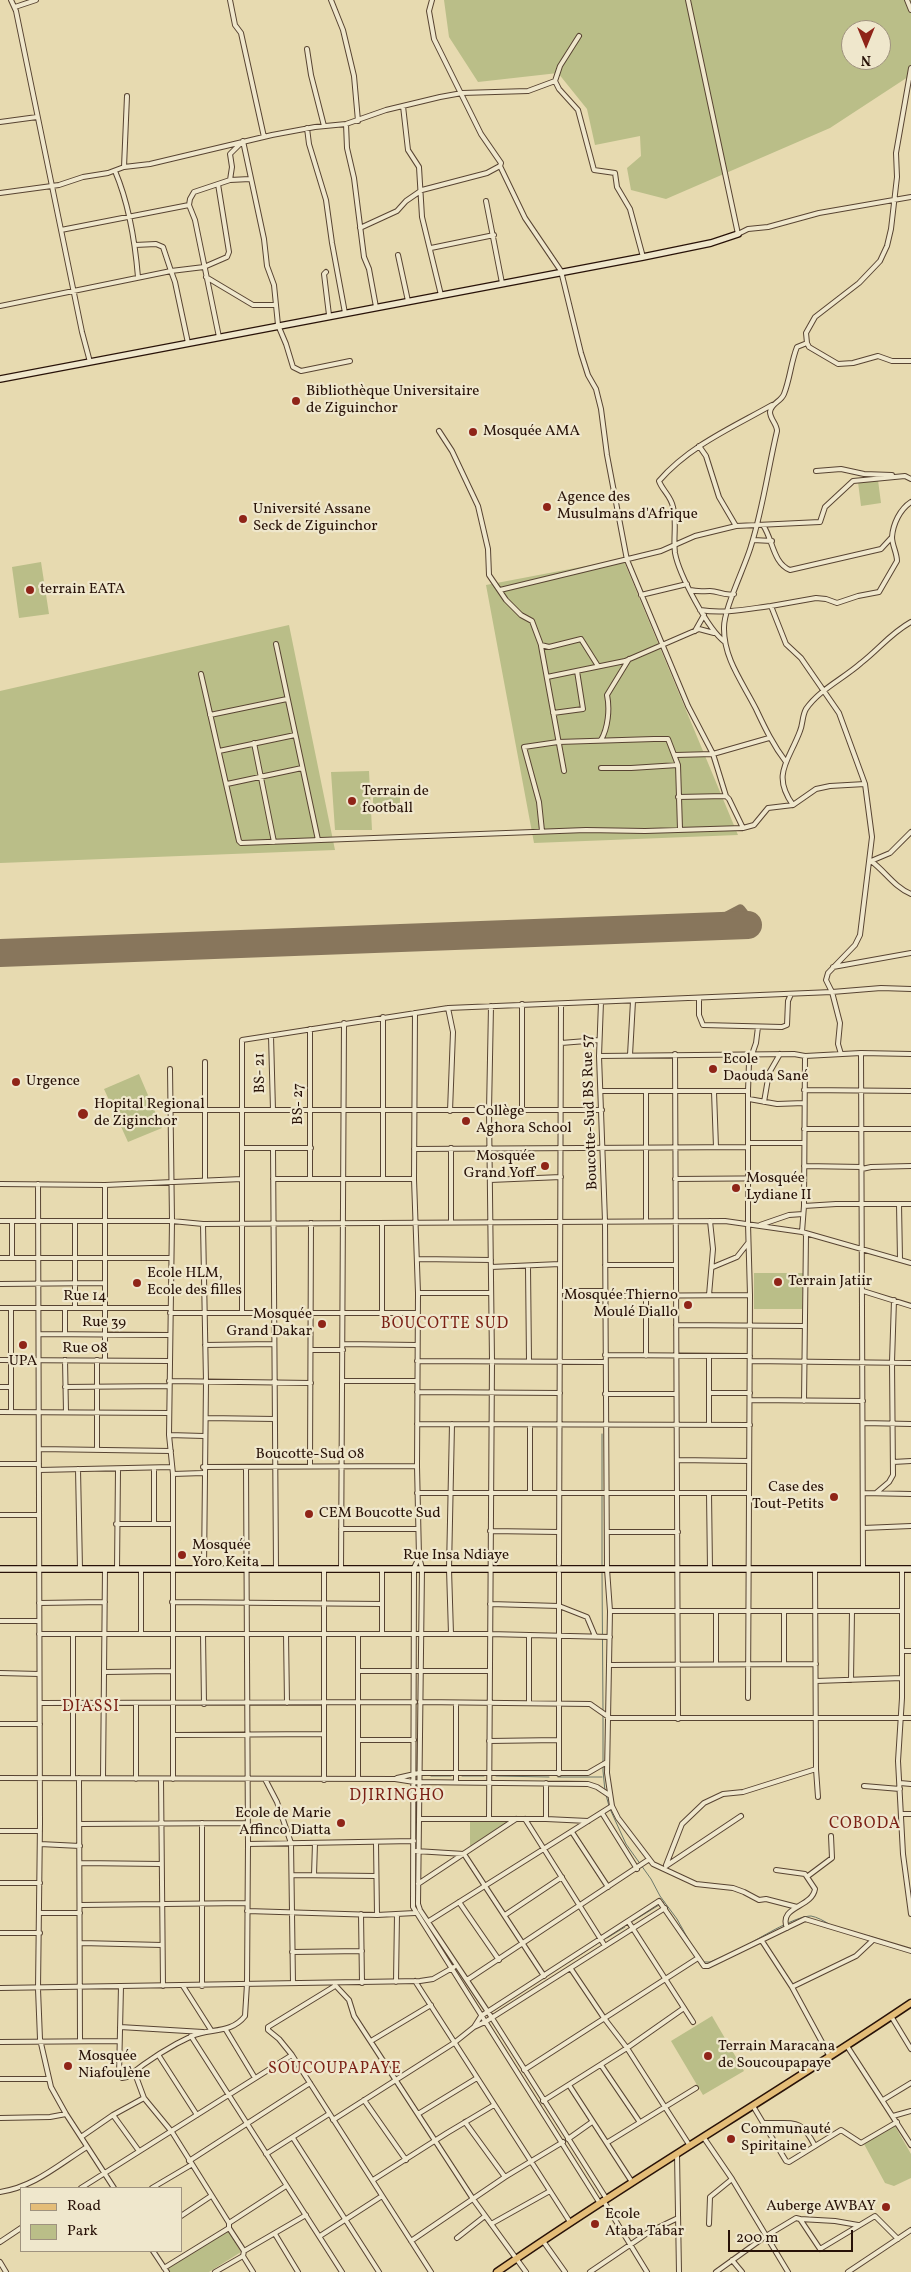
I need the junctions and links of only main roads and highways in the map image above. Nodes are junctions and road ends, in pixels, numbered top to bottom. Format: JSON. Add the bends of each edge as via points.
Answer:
{"nodes":[{"id":1,"x":738,"y":234,"type":"road end"},
{"id":2,"x":0,"y":379,"type":"edge"},
{"id":3,"x":0,"y":1569,"type":"edge"},
{"id":4,"x":911,"y":1569,"type":"edge"},
{"id":5,"x":911,"y":2002,"type":"edge"},
{"id":6,"x":497,"y":2272,"type":"edge"}],
"edges":[{"from":1,"to":2,"type":"main road","via":[[711,244]]},
{"from":3,"to":4,"type":"main road","name":"Rue Insa Ndiaye"},
{"from":5,"to":6,"type":"main road"}]}
